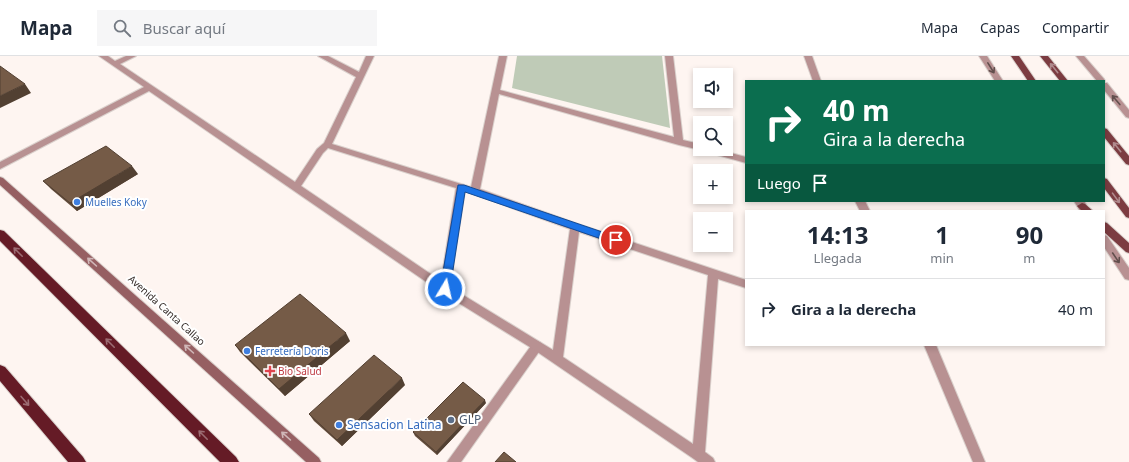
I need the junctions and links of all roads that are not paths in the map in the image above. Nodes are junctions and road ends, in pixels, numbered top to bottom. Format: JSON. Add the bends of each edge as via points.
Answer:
{"nodes":[{"id":1,"x":103,"y":56,"type":"edge"},
{"id":2,"x":132,"y":56,"type":"edge"},
{"id":3,"x":322,"y":56,"type":"edge"},
{"id":4,"x":370,"y":56,"type":"edge"},
{"id":5,"x":503,"y":56,"type":"edge"},
{"id":6,"x":669,"y":56,"type":"edge"},
{"id":7,"x":808,"y":56,"type":"edge"},
{"id":8,"x":984,"y":56,"type":"edge"},
{"id":9,"x":1015,"y":56,"type":"edge"},
{"id":10,"x":1044,"y":56,"type":"edge"},
{"id":11,"x":1080,"y":56,"type":"edge"},
{"id":12,"x":115,"y":64,"type":"junction"},
{"id":13,"x":361,"y":76,"type":"junction"},
{"id":14,"x":817,"y":80,"type":"edge"},
{"id":15,"x":998,"y":80,"type":"edge"},
{"id":16,"x":1031,"y":80,"type":"edge"},
{"id":17,"x":1063,"y":80,"type":"edge"},
{"id":18,"x":1100,"y":80,"type":"edge"},
{"id":19,"x":1105,"y":86,"type":"edge"},
{"id":20,"x":148,"y":88,"type":"junction"},
{"id":21,"x":496,"y":91,"type":"junction"},
{"id":22,"x":1129,"y":115,"type":"edge"},
{"id":23,"x":1105,"y":132,"type":"edge"},
{"id":24,"x":679,"y":142,"type":"junction"},
{"id":25,"x":327,"y":145,"type":"junction"},
{"id":26,"x":693,"y":145,"type":"edge"},
{"id":27,"x":731,"y":156,"type":"edge"},
{"id":28,"x":745,"y":160,"type":"edge"},
{"id":29,"x":1129,"y":162,"type":"edge"},
{"id":30,"x":0,"y":166,"type":"edge"},
{"id":31,"x":0,"y":180,"type":"edge"},
{"id":32,"x":1105,"y":182,"type":"edge"},
{"id":33,"x":296,"y":188,"type":"junction"},
{"id":34,"x":461,"y":188,"type":"junction"},
{"id":35,"x":475,"y":191,"type":"junction"},
{"id":36,"x":1129,"y":215,"type":"edge"},
{"id":37,"x":575,"y":227,"type":"junction"},
{"id":38,"x":1105,"y":227,"type":"edge"},
{"id":39,"x":0,"y":234,"type":"edge"},
{"id":40,"x":1105,"y":240,"type":"edge"},
{"id":41,"x":1129,"y":249,"type":"edge"},
{"id":42,"x":713,"y":272,"type":"junction"},
{"id":43,"x":1129,"y":276,"type":"edge"},
{"id":44,"x":745,"y":284,"type":"edge"},
{"id":45,"x":445,"y":289,"type":"junction"},
{"id":46,"x":537,"y":346,"type":"junction"},
{"id":47,"x":930,"y":346,"type":"edge"},
{"id":48,"x":557,"y":359,"type":"junction"},
{"id":49,"x":0,"y":371,"type":"edge"},
{"id":50,"x":698,"y":454,"type":"junction"},
{"id":51,"x":78,"y":462,"type":"edge"},
{"id":52,"x":231,"y":462,"type":"edge"},
{"id":53,"x":315,"y":462,"type":"edge"},
{"id":54,"x":453,"y":462,"type":"edge"},
{"id":55,"x":709,"y":462,"type":"edge"},
{"id":56,"x":979,"y":462,"type":"edge"}],
"edges":[{"from":1,"to":12,"type":"street"},
{"from":2,"to":12,"type":"street"},
{"from":3,"to":13,"type":"street"},
{"from":4,"to":13,"type":"street"},
{"from":5,"to":21,"type":"street"},
{"from":6,"to":24,"type":"street"},
{"from":7,"to":14,"type":"street"},
{"from":8,"to":15,"type":"street","one_way":true},
{"from":9,"to":16,"type":"main road"},
{"from":17,"to":10,"type":"main road","one_way":true},
{"from":11,"to":18,"type":"street"},
{"from":12,"to":20,"type":"street"},
{"from":13,"to":25,"type":"street"},
{"from":22,"to":19,"type":"street","one_way":true},
{"from":20,"to":30,"type":"street"},
{"from":20,"to":33,"type":"street"},
{"from":21,"to":24,"type":"street"},
{"from":21,"to":35,"type":"street"},
{"from":29,"to":23,"type":"main road","one_way":true},
{"from":24,"to":26,"type":"street"},
{"from":25,"to":33,"type":"street","via":[[320,151]]},
{"from":25,"to":34,"type":"street"},
{"from":27,"to":28,"type":"street"},
{"from":53,"to":31,"type":"main road","name":"Avenida Canta Callao","one_way":true},
{"from":32,"to":36,"type":"main road","one_way":true},
{"from":33,"to":45,"type":"street"},
{"from":34,"to":35,"type":"street"},
{"from":34,"to":45,"type":"street"},
{"from":35,"to":37,"type":"street"},
{"from":37,"to":42,"type":"street"},
{"from":37,"to":48,"type":"street"},
{"from":38,"to":41,"type":"main road"},
{"from":52,"to":39,"type":"highway","one_way":true},
{"from":40,"to":43,"type":"street","one_way":true},
{"from":42,"to":44,"type":"street"},
{"from":42,"to":50,"type":"street"},
{"from":45,"to":46,"type":"street"},
{"from":46,"to":48,"type":"street"},
{"from":46,"to":54,"type":"street"},
{"from":47,"to":56,"type":"street"},
{"from":48,"to":50,"type":"street"},
{"from":49,"to":51,"type":"highway","one_way":true},
{"from":50,"to":55,"type":"street"}]}
